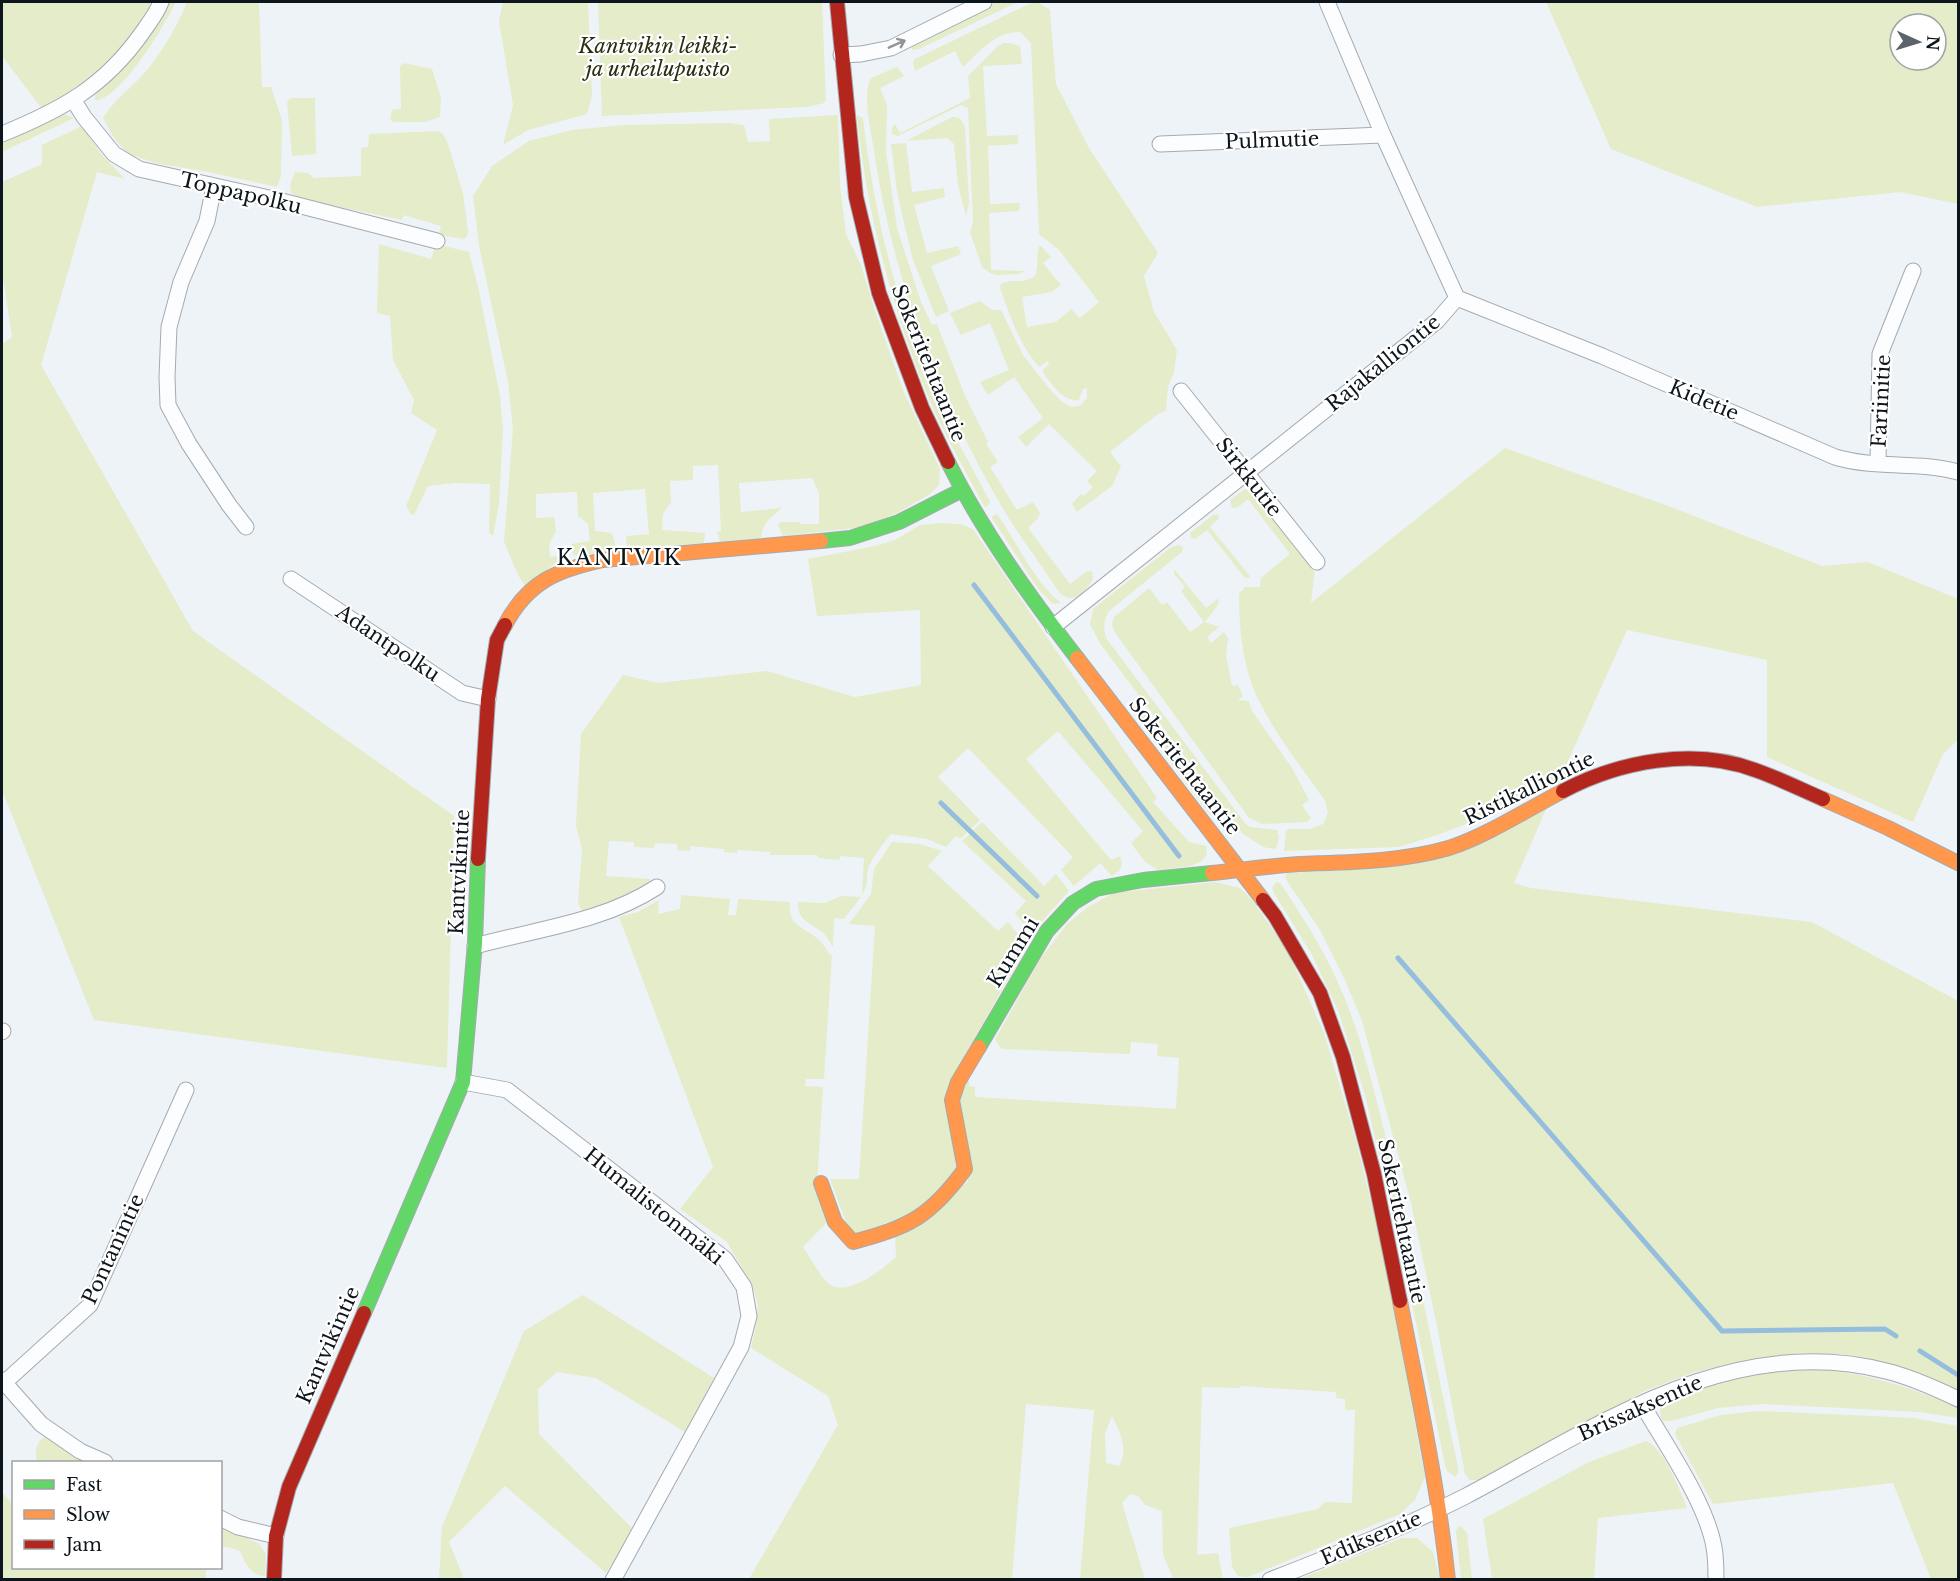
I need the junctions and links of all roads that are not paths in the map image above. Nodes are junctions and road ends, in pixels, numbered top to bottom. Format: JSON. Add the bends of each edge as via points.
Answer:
{"nodes":[{"id":1,"x":161,"y":2,"type":"edge"},
{"id":2,"x":837,"y":2,"type":"edge"},
{"id":3,"x":984,"y":2,"type":"edge"},
{"id":4,"x":1328,"y":2,"type":"edge"},
{"id":5,"x":841,"y":55,"type":"junction"},
{"id":6,"x":74,"y":100,"type":"junction"},
{"id":7,"x":2,"y":134,"type":"edge"},
{"id":8,"x":1383,"y":135,"type":"junction"},
{"id":9,"x":1160,"y":144,"type":"dead end"},
{"id":10,"x":214,"y":186,"type":"junction"},
{"id":11,"x":437,"y":242,"type":"dead end"},
{"id":12,"x":1913,"y":271,"type":"dead end"},
{"id":13,"x":1457,"y":298,"type":"junction"},
{"id":14,"x":1181,"y":391,"type":"dead end"},
{"id":15,"x":1878,"y":464,"type":"junction"},
{"id":16,"x":1959,"y":472,"type":"edge"},
{"id":17,"x":1247,"y":473,"type":"junction"},
{"id":18,"x":962,"y":490,"type":"junction"},
{"id":19,"x":246,"y":527,"type":"dead end"},
{"id":20,"x":1317,"y":562,"type":"dead end"},
{"id":21,"x":291,"y":579,"type":"dead end"},
{"id":22,"x":1053,"y":627,"type":"junction"},
{"id":23,"x":488,"y":699,"type":"junction"},
{"id":24,"x":1959,"y":863,"type":"edge"},
{"id":25,"x":1241,"y":870,"type":"junction"},
{"id":26,"x":657,"y":887,"type":"dead end"},
{"id":27,"x":475,"y":946,"type":"junction"},
{"id":28,"x":463,"y":1082,"type":"junction"},
{"id":29,"x":186,"y":1089,"type":"dead end"},
{"id":30,"x":821,"y":1183,"type":"dead end"},
{"id":31,"x":3,"y":1382,"type":"edge"},
{"id":32,"x":1959,"y":1399,"type":"edge"},
{"id":33,"x":1642,"y":1404,"type":"junction"},
{"id":34,"x":103,"y":1461,"type":"edge"},
{"id":35,"x":1439,"y":1509,"type":"junction"},
{"id":36,"x":222,"y":1519,"type":"edge"},
{"id":37,"x":276,"y":1536,"type":"junction"},
{"id":38,"x":274,"y":1580,"type":"edge"},
{"id":39,"x":613,"y":1580,"type":"edge"},
{"id":40,"x":1270,"y":1580,"type":"edge"},
{"id":41,"x":1448,"y":1580,"type":"edge"},
{"id":42,"x":1716,"y":1580,"type":"edge"}],
"edges":[{"from":1,"to":6,"type":"street","via":[[133,46],[104,77]]},
{"from":2,"to":5,"type":"street","name":"Sokeritehtaantie"},
{"from":5,"to":3,"type":"street","one_way":true,"via":[[891,48]]},
{"from":4,"to":8,"type":"street","name":"Rajakalliontie"},
{"from":5,"to":18,"type":"street","name":"Sokeritehtaantie","via":[[856,197],[879,293],[922,408]]},
{"from":6,"to":7,"type":"street"},
{"from":6,"to":10,"type":"street","name":"Toppapolku","via":[[114,154],[139,169]]},
{"from":8,"to":9,"type":"street","name":"Pulmutie"},
{"from":8,"to":13,"type":"street","name":"Rajakalliontie"},
{"from":10,"to":11,"type":"street","name":"Toppapolku"},
{"from":10,"to":19,"type":"street","via":[[207,221],[181,282],[169,327],[168,405],[189,444]]},
{"from":12,"to":15,"type":"street","name":"Fariinitie","via":[[1880,354]]},
{"from":13,"to":15,"type":"street","name":"Kidetie","via":[[1835,457]]},
{"from":13,"to":17,"type":"street","name":"Rajakalliontie","via":[[1437,321]]},
{"from":14,"to":17,"type":"street","name":"Sirkkutie"},
{"from":15,"to":16,"type":"street","name":"Kidetie"},
{"from":17,"to":20,"type":"street","name":"Sirkkutie"},
{"from":17,"to":22,"type":"street","name":"Rajakalliontie"},
{"from":18,"to":22,"type":"street","name":"Sokeritehtaantie"},
{"from":18,"to":23,"type":"street","name":"Kantvikintie","via":[[899,522],[850,538],[603,560],[568,568],[525,595],[509,617],[497,640]]},
{"from":21,"to":23,"type":"street","name":"Adantpolku","via":[[462,693]]},
{"from":22,"to":25,"type":"street","name":"Sokeritehtaantie"},
{"from":23,"to":27,"type":"street","name":"Kantvikintie"},
{"from":24,"to":25,"type":"street","name":"Ristikalliontie","via":[[1754,769],[1714,760],[1675,759],[1606,771],[1475,837],[1428,853],[1366,862]]},
{"from":25,"to":30,"type":"street","name":"Kummi","via":[[1143,880],[1096,890],[1073,903],[1047,931],[958,1082],[952,1100],[965,1169],[938,1205],[911,1224],[853,1242],[835,1222]]},
{"from":25,"to":35,"type":"street","name":"Sokeritehtaantie","via":[[1275,916],[1320,993],[1343,1057],[1374,1174]]},
{"from":26,"to":27,"type":"street","via":[[637,900],[600,914]]},
{"from":27,"to":28,"type":"street","name":"Kantvikintie"},
{"from":28,"to":37,"type":"street","name":"Kantvikintie","via":[[292,1480]]},
{"from":28,"to":39,"type":"street","name":"Humalistonmäki","via":[[507,1090],[725,1259],[744,1287],[749,1316],[741,1347]]},
{"from":29,"to":31,"type":"street","name":"Pontanintie","via":[[90,1305]]},
{"from":31,"to":34,"type":"street","via":[[41,1424],[80,1451]]},
{"from":32,"to":33,"type":"street","name":"Brissaksentie","via":[[1888,1371],[1792,1362],[1704,1378]]},
{"from":33,"to":35,"type":"street","name":"Brissaksentie"},
{"from":33,"to":42,"type":"street","via":[[1706,1518],[1714,1547]]},
{"from":35,"to":40,"type":"street","name":"Ediksentie"},
{"from":35,"to":41,"type":"street","name":"Sokeritehtaantie"},
{"from":36,"to":37,"type":"street"},
{"from":37,"to":38,"type":"street","name":"Kantvikintie"}]}
